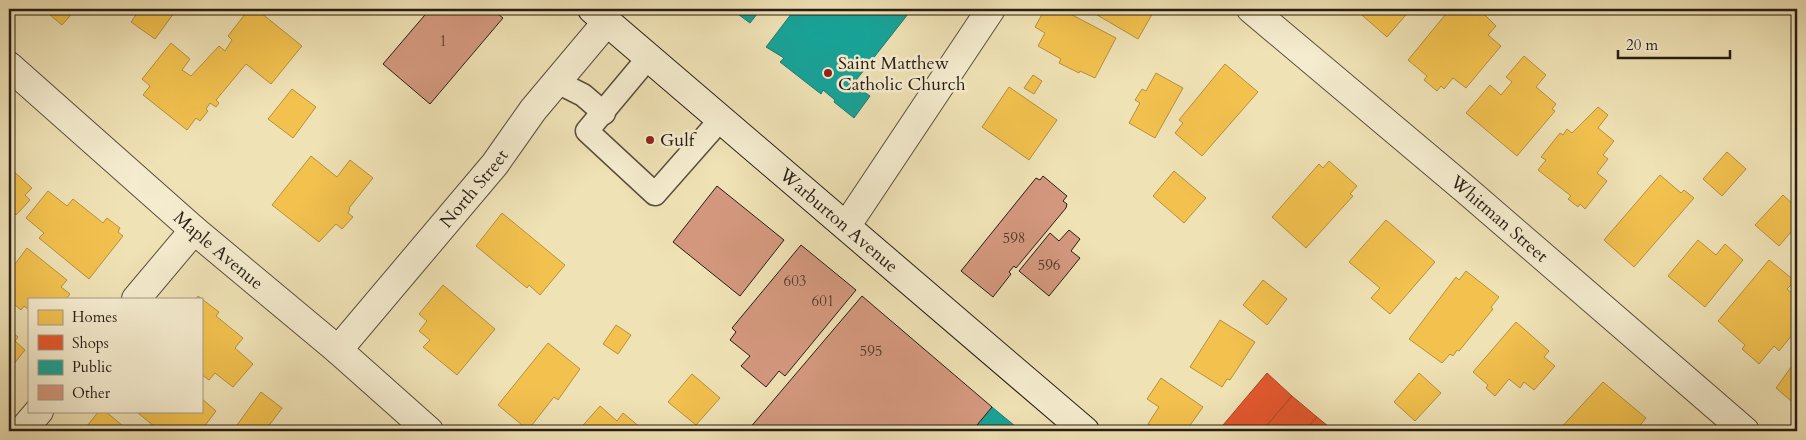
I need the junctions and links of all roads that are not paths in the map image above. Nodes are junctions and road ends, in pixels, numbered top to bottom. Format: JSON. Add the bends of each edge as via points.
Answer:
{"nodes":[{"id":1,"x":991,"y":9,"type":"edge"},
{"id":2,"x":1251,"y":9,"type":"edge"},
{"id":3,"x":599,"y":16,"type":"edge"},
{"id":4,"x":648,"y":58,"type":"junction"},
{"id":5,"x":9,"y":66,"type":"edge"},
{"id":6,"x":557,"y":82,"type":"junction"},
{"id":7,"x":604,"y":113,"type":"junction"},
{"id":8,"x":721,"y":119,"type":"junction"},
{"id":9,"x":847,"y":225,"type":"junction"},
{"id":10,"x":194,"y":230,"type":"junction"},
{"id":11,"x":137,"y":298,"type":"edge"},
{"id":12,"x":338,"y":350,"type":"junction"},
{"id":13,"x":38,"y":412,"type":"edge"},
{"id":14,"x":22,"y":431,"type":"edge"},
{"id":15,"x":429,"y":431,"type":"edge"},
{"id":16,"x":1085,"y":431,"type":"edge"},
{"id":17,"x":1745,"y":431,"type":"edge"}],
"edges":[{"from":1,"to":9,"type":"street"},
{"from":2,"to":17,"type":"street","name":"Whitman Street"},
{"from":3,"to":4,"type":"street","name":"Warburton Avenue"},
{"from":3,"to":6,"type":"street","name":"North Street"},
{"from":4,"to":7,"type":"lane"},
{"from":4,"to":8,"type":"street","name":"Warburton Avenue"},
{"from":5,"to":10,"type":"street","name":"Maple Avenue"},
{"from":6,"to":7,"type":"lane","via":[[583,95]]},
{"from":6,"to":12,"type":"street","name":"North Street","via":[[495,164]]},
{"from":7,"to":8,"type":"lane","via":[[587,131],[655,194]]},
{"from":8,"to":9,"type":"street","name":"Warburton Avenue"},
{"from":9,"to":16,"type":"street","name":"Warburton Avenue"},
{"from":10,"to":11,"type":"street"},
{"from":10,"to":12,"type":"street","name":"Maple Avenue"},
{"from":12,"to":15,"type":"street","name":"Maple Avenue"},
{"from":13,"to":14,"type":"street"}]}
